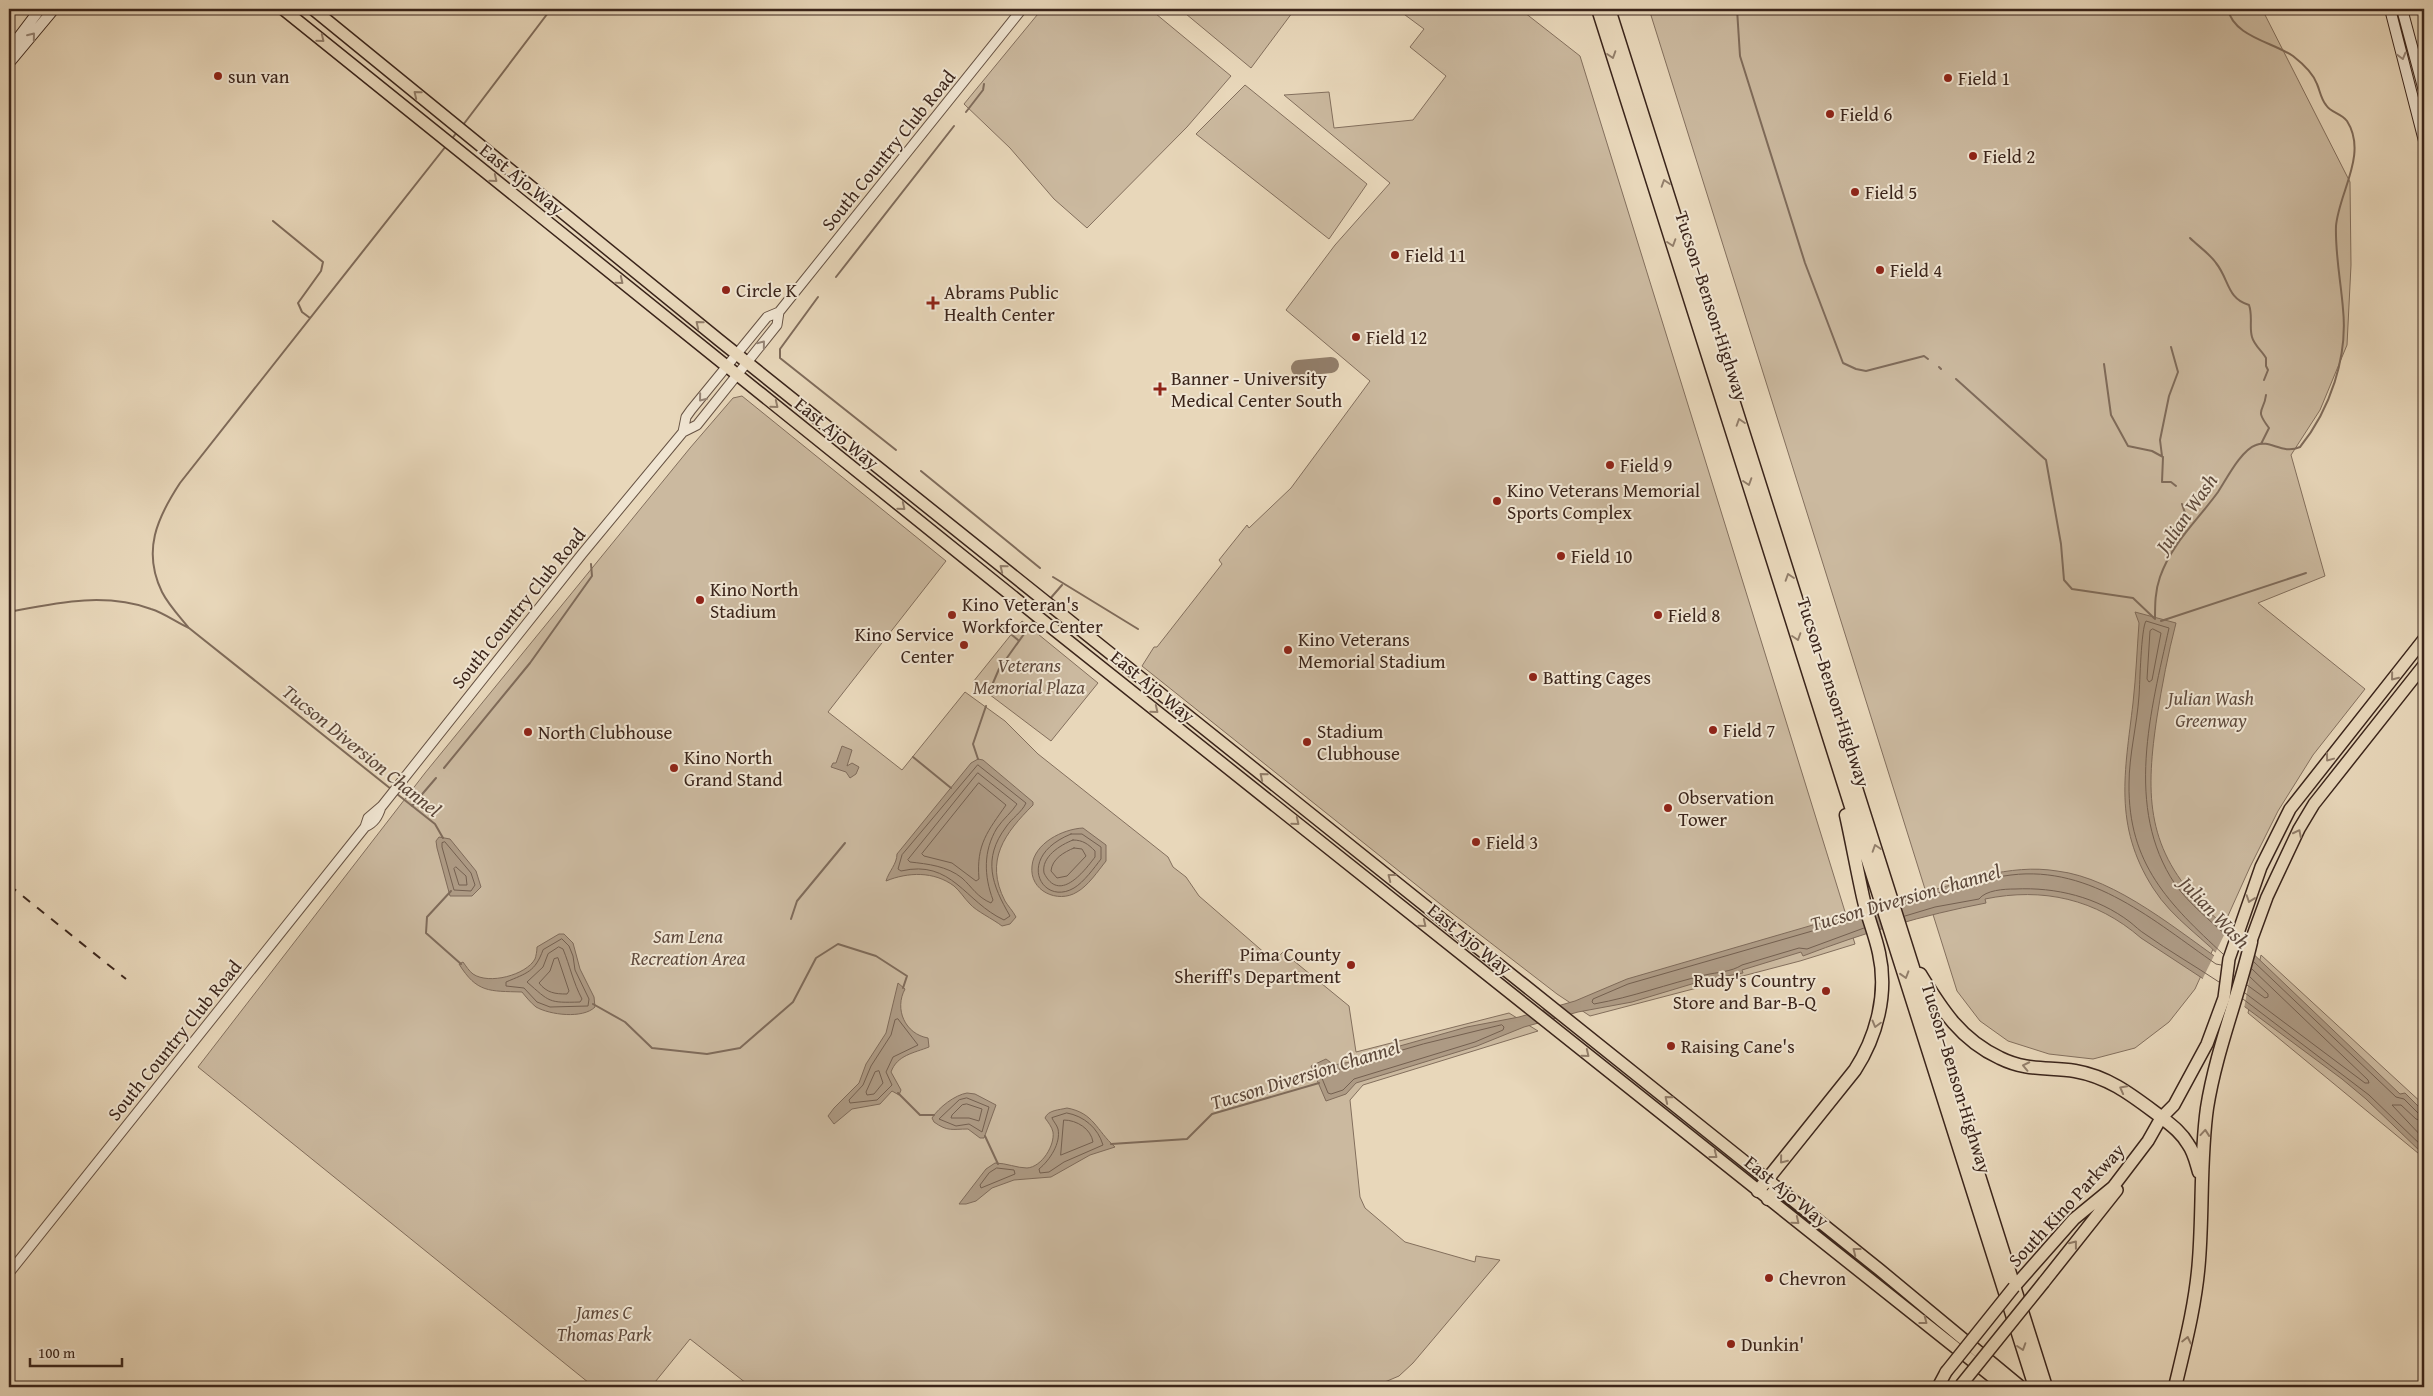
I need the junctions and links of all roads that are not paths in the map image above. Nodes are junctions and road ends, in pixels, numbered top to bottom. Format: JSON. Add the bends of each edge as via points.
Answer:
{"nodes":[{"id":1,"x":40,"y":9,"type":"edge"},
{"id":2,"x":54,"y":9,"type":"edge"},
{"id":3,"x":282,"y":9,"type":"edge"},
{"id":4,"x":313,"y":9,"type":"edge"},
{"id":5,"x":1022,"y":9,"type":"edge"},
{"id":6,"x":1598,"y":9,"type":"edge"},
{"id":7,"x":1609,"y":9,"type":"edge"},
{"id":8,"x":2402,"y":9,"type":"edge"},
{"id":9,"x":2390,"y":10,"type":"edge"},
{"id":10,"x":9,"y":50,"type":"edge"},
{"id":11,"x":9,"y":63,"type":"edge"},
{"id":12,"x":2424,"y":92,"type":"edge"},
{"id":13,"x":2424,"y":141,"type":"edge"},
{"id":14,"x":610,"y":251,"type":"junction"},
{"id":15,"x":600,"y":265,"type":"junction"},
{"id":16,"x":779,"y":312,"type":"junction"},
{"id":17,"x":736,"y":355,"type":"junction"},
{"id":18,"x":746,"y":363,"type":"junction"},
{"id":19,"x":727,"y":367,"type":"junction"},
{"id":20,"x":736,"y":375,"type":"junction"},
{"id":21,"x":683,"y":432,"type":"junction"},
{"id":22,"x":2424,"y":639,"type":"edge"},
{"id":23,"x":2424,"y":665,"type":"edge"},
{"id":24,"x":1829,"y":739,"type":"junction"},
{"id":25,"x":1886,"y":896,"type":"junction"},
{"id":26,"x":1417,"y":898,"type":"junction"},
{"id":27,"x":1406,"y":910,"type":"junction"},
{"id":28,"x":1896,"y":930,"type":"junction"},
{"id":29,"x":2250,"y":942,"type":"joint"},
{"id":30,"x":1910,"y":957,"type":"junction"},
{"id":31,"x":2228,"y":1001,"type":"junction"},
{"id":32,"x":1631,"y":1070,"type":"junction"},
{"id":33,"x":1621,"y":1082,"type":"junction"},
{"id":34,"x":2165,"y":1120,"type":"junction"},
{"id":35,"x":1767,"y":1180,"type":"junction"},
{"id":36,"x":2202,"y":1182,"type":"junction"},
{"id":37,"x":1777,"y":1188,"type":"junction"},
{"id":38,"x":1758,"y":1191,"type":"junction"},
{"id":39,"x":1768,"y":1199,"type":"junction"},
{"id":40,"x":9,"y":1273,"type":"edge"},
{"id":41,"x":1960,"y":1386,"type":"edge"},
{"id":42,"x":1938,"y":1387,"type":"edge"},
{"id":43,"x":2005,"y":1387,"type":"edge"},
{"id":44,"x":2021,"y":1387,"type":"edge"},
{"id":45,"x":2035,"y":1387,"type":"edge"},
{"id":46,"x":2046,"y":1387,"type":"edge"},
{"id":47,"x":2175,"y":1387,"type":"edge"}],
"edges":[{"from":1,"to":10,"type":"main road"},
{"from":11,"to":2,"type":"main road","one_way":true},
{"from":3,"to":15,"type":"main road","name":"East Ajo Way","one_way":true},
{"from":14,"to":4,"type":"main road","name":"East Ajo Way","one_way":true},
{"from":5,"to":16,"type":"street","name":"South Country Club Road"},
{"from":6,"to":24,"type":"highway","name":"Tucson–Benson Highway","one_way":true},
{"from":25,"to":7,"type":"highway","name":"Tucson–Benson Highway","one_way":true},
{"from":8,"to":9,"type":"main road"},
{"from":8,"to":12,"type":"main road"},
{"from":9,"to":13,"type":"main road","one_way":true},
{"from":14,"to":15,"type":"main road"},
{"from":17,"to":14,"type":"main road","name":"East Ajo Way","one_way":true},
{"from":15,"to":19,"type":"main road","name":"East Ajo Way","one_way":true},
{"from":16,"to":17,"type":"street","name":"South Country Club Road","via":[[767,317]]},
{"from":18,"to":16,"type":"street","name":"South Country Club Road","one_way":true,"via":[[777,325]]},
{"from":17,"to":18,"type":"main road","name":"East Ajo Way"},
{"from":17,"to":19,"type":"street","name":"South Country Club Road"},
{"from":18,"to":20,"type":"street","name":"South Country Club Road"},
{"from":26,"to":18,"type":"main road","name":"East Ajo Way","one_way":true},
{"from":19,"to":20,"type":"main road","name":"East Ajo Way"},
{"from":19,"to":21,"type":"street","name":"South Country Club Road","one_way":true,"via":[[686,417]]},
{"from":20,"to":21,"type":"street","name":"South Country Club Road","via":[[697,425]]},
{"from":20,"to":27,"type":"main road","name":"East Ajo Way","one_way":true},
{"from":21,"to":40,"type":"street","name":"South Country Club Road","via":[[571,567],[381,806],[371,824],[365,827]]},
{"from":22,"to":31,"type":"main road","name":"South Kino Parkway","one_way":true,"via":[[2290,809],[2261,867],[2229,959]]},
{"from":29,"to":23,"type":"main road","one_way":true,"via":[[2267,897],[2314,804]]},
{"from":24,"to":25,"type":"highway","name":"Tucson–Benson Highway"},
{"from":24,"to":35,"type":"highway","one_way":true,"via":[[1881,964],[1881,998],[1874,1031],[1855,1070]]},
{"from":25,"to":28,"type":"highway","name":"Tucson–Benson Highway"},
{"from":26,"to":27,"type":"main road"},
{"from":26,"to":32,"type":"main road","name":"East Ajo Way"},
{"from":27,"to":33,"type":"main road","name":"East Ajo Way","one_way":true},
{"from":28,"to":30,"type":"highway","name":"Tucson–Benson Highway"},
{"from":28,"to":45,"type":"highway","name":"Tucson–Benson Highway","one_way":true},
{"from":29,"to":31,"type":"highway","via":[[2244,970]]},
{"from":34,"to":30,"type":"highway","one_way":true,"via":[[2131,1093],[2112,1083],[2074,1071],[2043,1070],[2011,1063],[1966,1038],[1940,1007]]},
{"from":30,"to":46,"type":"highway","name":"Tucson–Benson Highway"},
{"from":31,"to":34,"type":"main road","name":"South Kino Parkway"},
{"from":36,"to":31,"type":"highway","one_way":true,"via":[[2205,1123]]},
{"from":32,"to":33,"type":"main road"},
{"from":35,"to":32,"type":"main road","name":"East Ajo Way","one_way":true},
{"from":33,"to":38,"type":"main road","name":"East Ajo Way","one_way":true},
{"from":34,"to":36,"type":"highway","via":[[2189,1144]]},
{"from":41,"to":34,"type":"main road","name":"South Kino Parkway","one_way":true,"bridge":true,"via":[[2044,1282]]},
{"from":34,"to":42,"type":"main road","name":"South Kino Parkway","bridge":true,"via":[[2113,1186],[2074,1219],[2038,1258],[1946,1372]]},
{"from":35,"to":37,"type":"main road","name":"East Ajo Way"},
{"from":35,"to":38,"type":"highway"},
{"from":47,"to":36,"type":"highway","one_way":true,"via":[[2195,1302]]},
{"from":37,"to":39,"type":"highway"},
{"from":44,"to":37,"type":"main road","name":"East Ajo Way","one_way":true},
{"from":38,"to":39,"type":"main road","name":"East Ajo Way"},
{"from":39,"to":43,"type":"main road","name":"East Ajo Way","one_way":true}]}
